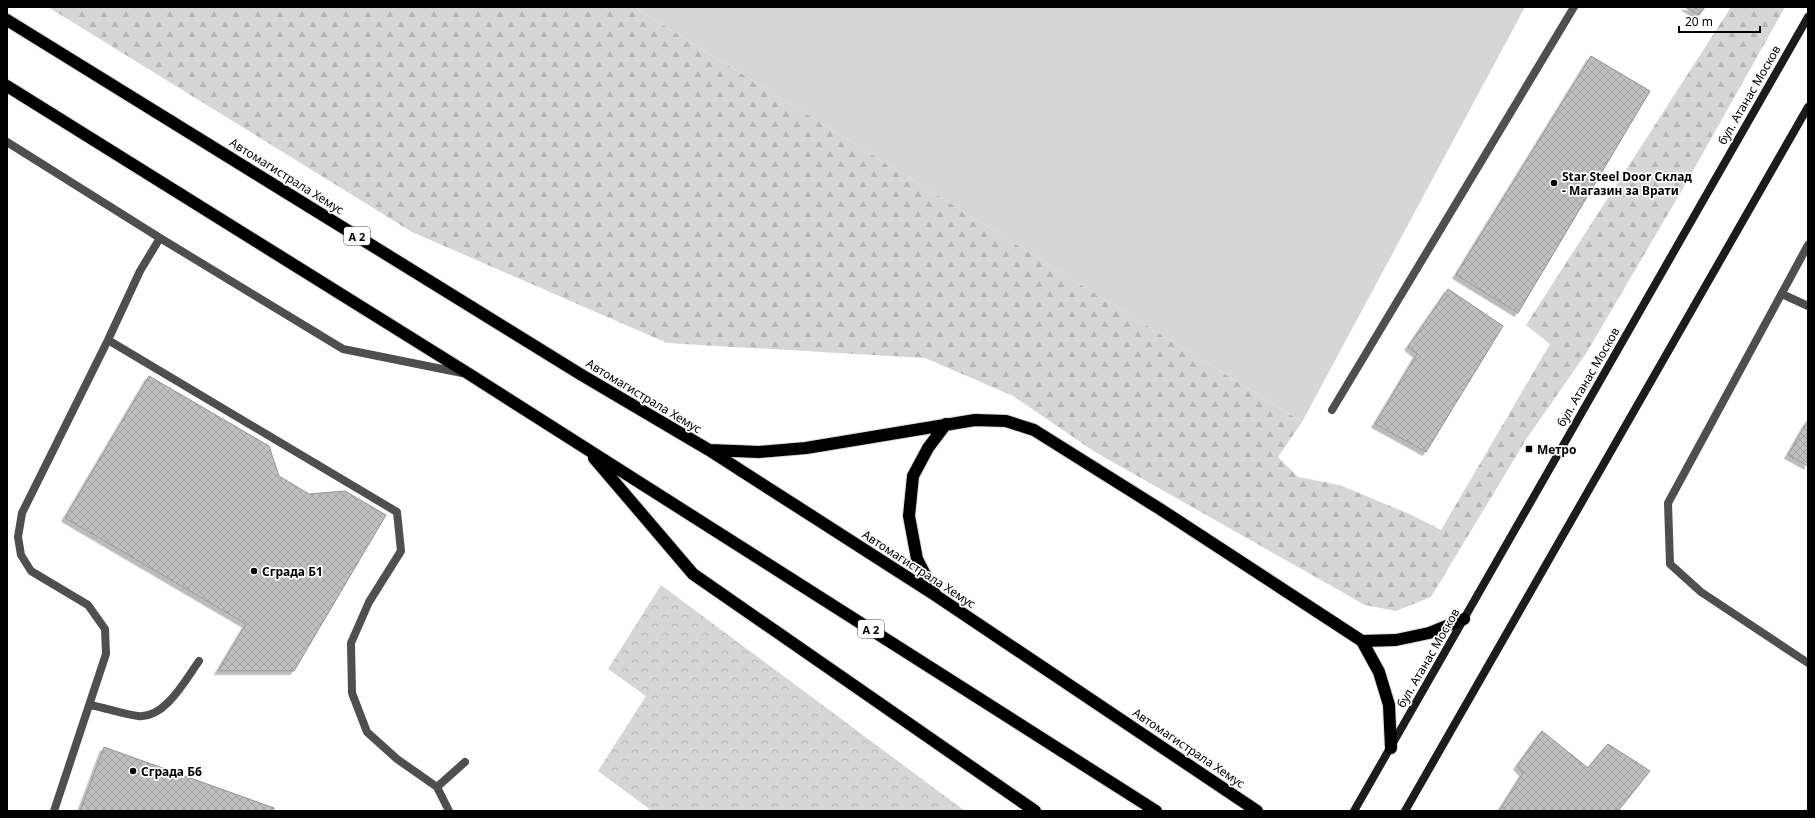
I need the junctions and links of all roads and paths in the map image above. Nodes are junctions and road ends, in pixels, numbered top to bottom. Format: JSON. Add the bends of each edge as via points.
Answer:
{"nodes":[{"id":1,"x":1574,"y":7,"type":"edge"},
{"id":2,"x":1808,"y":17,"type":"edge"},
{"id":3,"x":7,"y":20,"type":"edge"},
{"id":4,"x":7,"y":86,"type":"edge"},
{"id":5,"x":1808,"y":107,"type":"edge"},
{"id":6,"x":7,"y":142,"type":"edge"},
{"id":7,"x":160,"y":238,"type":"junction"},
{"id":8,"x":1808,"y":245,"type":"edge"},
{"id":9,"x":1782,"y":294,"type":"junction"},
{"id":10,"x":1808,"y":306,"type":"edge"},
{"id":11,"x":108,"y":340,"type":"junction"},
{"id":12,"x":469,"y":374,"type":"junction"},
{"id":13,"x":1332,"y":410,"type":"dead end"},
{"id":14,"x":946,"y":424,"type":"junction"},
{"id":15,"x":585,"y":448,"type":"junction"},
{"id":16,"x":709,"y":450,"type":"junction"},
{"id":17,"x":935,"y":595,"type":"junction"},
{"id":18,"x":1464,"y":619,"type":"junction"},
{"id":19,"x":1362,"y":641,"type":"junction"},
{"id":20,"x":199,"y":661,"type":"dead end"},
{"id":21,"x":1808,"y":663,"type":"edge"},
{"id":22,"x":90,"y":705,"type":"junction"},
{"id":23,"x":1391,"y":748,"type":"junction"},
{"id":24,"x":465,"y":762,"type":"dead end"},
{"id":25,"x":437,"y":787,"type":"junction"},
{"id":26,"x":54,"y":811,"type":"edge"},
{"id":27,"x":449,"y":811,"type":"edge"},
{"id":28,"x":1035,"y":811,"type":"edge"},
{"id":29,"x":1156,"y":811,"type":"edge"},
{"id":30,"x":1257,"y":811,"type":"edge"},
{"id":31,"x":1354,"y":811,"type":"edge"},
{"id":32,"x":1405,"y":811,"type":"edge"}],
"edges":[{"from":1,"to":13,"type":"lane"},
{"from":2,"to":18,"type":"main road","name":"бул. Атанас Москов"},
{"from":3,"to":16,"type":"highway","name":"Автомагистрала Хемус","number":"A 2","via":[[574,370]]},
{"from":4,"to":12,"type":"highway","number":"A 2"},
{"from":5,"to":32,"type":"main road"},
{"from":6,"to":7,"type":"lane"},
{"from":7,"to":11,"type":"lane","via":[[140,271]]},
{"from":7,"to":12,"type":"lane","via":[[343,349]]},
{"from":8,"to":9,"type":"lane"},
{"from":9,"to":10,"type":"lane"},
{"from":9,"to":21,"type":"lane","via":[[1668,503],[1670,564],[1701,592]]},
{"from":11,"to":22,"type":"lane","via":[[22,513],[18,537],[21,555],[31,571],[88,605],[105,629],[106,654]]},
{"from":11,"to":25,"type":"lane","via":[[397,512],[401,551],[369,602],[351,644],[352,693],[367,732],[398,759]]},
{"from":12,"to":15,"type":"highway","number":"A 2"},
{"from":14,"to":16,"type":"highway","via":[[806,448],[759,452]]},
{"from":14,"to":17,"type":"highway","via":[[928,448],[913,476],[909,516],[917,559]]},
{"from":14,"to":19,"type":"highway","via":[[975,420],[1006,421],[1034,430]]},
{"from":15,"to":28,"type":"highway","via":[[693,574]]},
{"from":15,"to":29,"type":"highway","number":"A 2"},
{"from":16,"to":17,"type":"highway","name":"Автомагистрала Хемус","number":"A 2"},
{"from":17,"to":30,"type":"highway","name":"Автомагистрала Хемус","number":"A 2"},
{"from":18,"to":19,"type":"highway","via":[[1429,633],[1396,640]]},
{"from":18,"to":23,"type":"main road","name":"бул. Атанас Москов"},
{"from":19,"to":23,"type":"highway","via":[[1379,672],[1389,705]]},
{"from":20,"to":22,"type":"lane","via":[[176,694],[158,712],[140,716]]},
{"from":22,"to":26,"type":"lane"},
{"from":23,"to":31,"type":"main road","name":"бул. Атанас Москов"},
{"from":24,"to":25,"type":"lane"},
{"from":25,"to":27,"type":"lane"}]}
